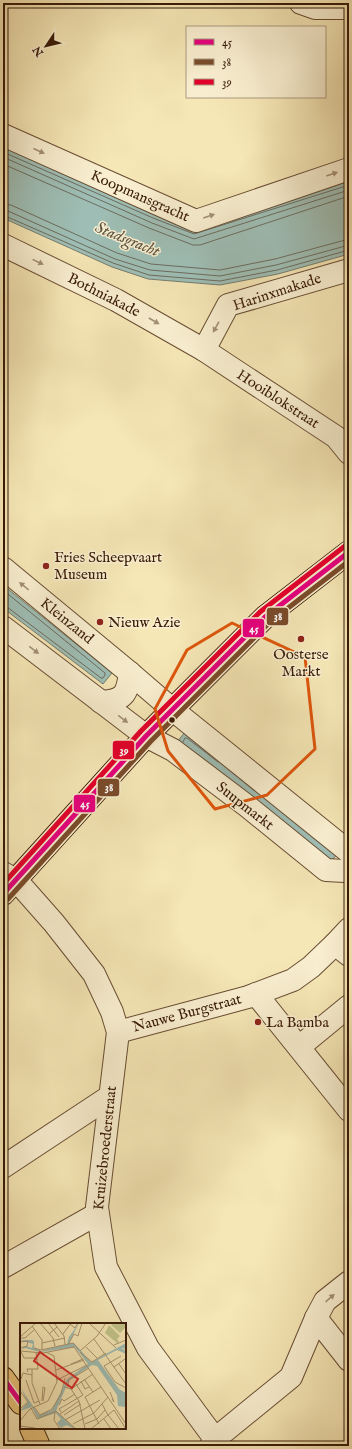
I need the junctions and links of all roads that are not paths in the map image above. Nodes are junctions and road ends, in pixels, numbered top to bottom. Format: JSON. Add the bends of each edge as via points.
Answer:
{"nodes":[{"id":1,"x":301,"y":3,"type":"edge"},
{"id":2,"x":349,"y":8,"type":"edge"},
{"id":3,"x":3,"y":135,"type":"edge"},
{"id":4,"x":349,"y":169,"type":"edge"},
{"id":5,"x":5,"y":251,"type":"edge"},
{"id":6,"x":349,"y":270,"type":"edge"},
{"id":7,"x":204,"y":350,"type":"junction"},
{"id":8,"x":349,"y":453,"type":"edge"},
{"id":9,"x":349,"y":552,"type":"edge"},
{"id":10,"x":3,"y":568,"type":"edge"},
{"id":11,"x":3,"y":627,"type":"edge"},
{"id":12,"x":130,"y":673,"type":"junction"},
{"id":13,"x":101,"y":702,"type":"junction"},
{"id":14,"x":173,"y":710,"type":"junction"},
{"id":15,"x":146,"y":736,"type":"junction"},
{"id":16,"x":348,"y":866,"type":"edge"},
{"id":17,"x":7,"y":882,"type":"edge"},
{"id":18,"x":344,"y":943,"type":"edge"},
{"id":19,"x":256,"y":994,"type":"junction"},
{"id":20,"x":349,"y":1006,"type":"edge"},
{"id":21,"x":118,"y":1032,"type":"junction"},
{"id":22,"x":299,"y":1047,"type":"junction"},
{"id":23,"x":109,"y":1097,"type":"junction"},
{"id":24,"x":349,"y":1110,"type":"edge"},
{"id":25,"x":3,"y":1167,"type":"edge"},
{"id":26,"x":97,"y":1214,"type":"junction"},
{"id":27,"x":3,"y":1267,"type":"edge"},
{"id":28,"x":349,"y":1282,"type":"edge"},
{"id":29,"x":316,"y":1318,"type":"junction"},
{"id":30,"x":349,"y":1360,"type":"edge"},
{"id":31,"x":3,"y":1378,"type":"edge"},
{"id":32,"x":20,"y":1402,"type":"edge"},
{"id":33,"x":32,"y":1429,"type":"edge"},
{"id":34,"x":213,"y":1442,"type":"edge"},
{"id":35,"x":39,"y":1446,"type":"edge"}],
"edges":[{"from":1,"to":2,"type":"street","via":[[315,8]]},
{"from":3,"to":4,"type":"street","name":"Koopmansgracht","one_way":true,"via":[[196,221]]},
{"from":5,"to":7,"type":"street","name":"Bothniakade","one_way":true,"via":[[116,300]]},
{"from":6,"to":7,"type":"street","name":"Harinxmakade","one_way":true,"via":[[228,305]]},
{"from":7,"to":8,"type":"street","name":"Hooiblokstraat","via":[[336,437]]},
{"from":9,"to":14,"type":"main road","via":[[265,617]]},
{"from":12,"to":10,"type":"street","name":"Kleinzand","one_way":true},
{"from":11,"to":13,"type":"street","one_way":true},
{"from":12,"to":13,"type":"street","via":[[126,692],[121,698]]},
{"from":12,"to":14,"type":"street","name":"Kleinzand"},
{"from":13,"to":15,"type":"street","one_way":true},
{"from":14,"to":15,"type":"main road"},
{"from":14,"to":16,"type":"street","name":"Suupmarkt"},
{"from":15,"to":16,"type":"street","name":"Suupmarkt","via":[[172,750],[326,870]]},
{"from":15,"to":17,"type":"main road"},
{"from":17,"to":21,"type":"street","via":[[54,923],[94,974],[112,1012]]},
{"from":18,"to":19,"type":"street","name":"Nauwe Burgstraat","via":[[293,980]]},
{"from":19,"to":21,"type":"street","name":"Nauwe Burgstraat"},
{"from":19,"to":22,"type":"street"},
{"from":20,"to":22,"type":"street"},
{"from":21,"to":23,"type":"street","name":"Kruizebroederstraat"},
{"from":22,"to":24,"type":"street"},
{"from":23,"to":25,"type":"street"},
{"from":23,"to":26,"type":"street","name":"Kruizebroederstraat"},
{"from":26,"to":27,"type":"street"},
{"from":26,"to":34,"type":"street","name":"Kruizebroederstraat","via":[[106,1267],[148,1348]]},
{"from":29,"to":28,"type":"street","one_way":true,"via":[[325,1301]]},
{"from":29,"to":30,"type":"street"},
{"from":29,"to":34,"type":"street","via":[[291,1377]]},
{"from":31,"to":32,"type":"main road"},
{"from":33,"to":35,"type":"main road"}]}
